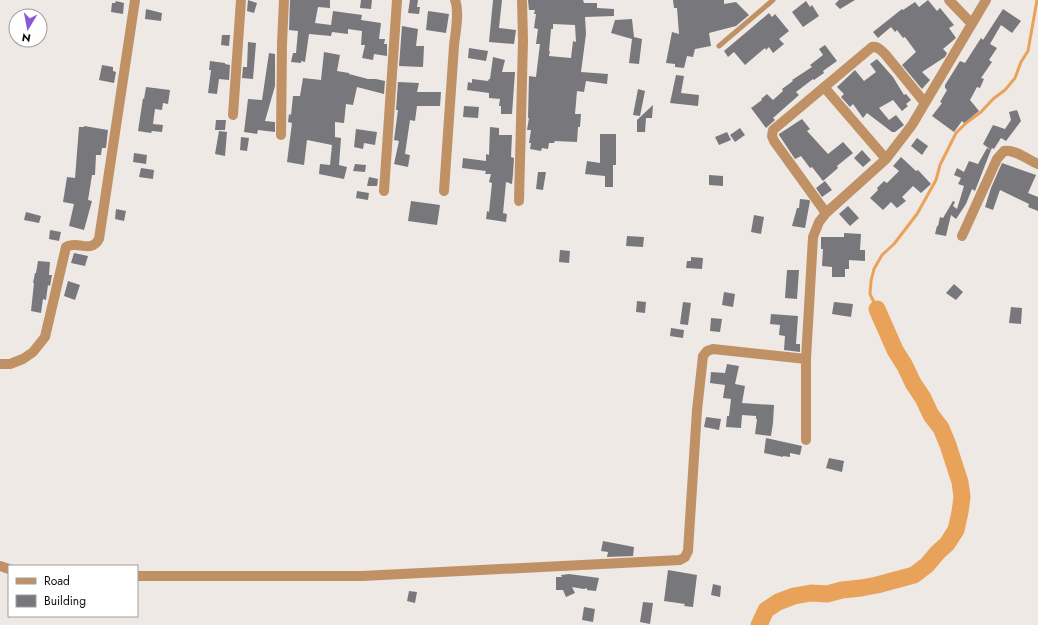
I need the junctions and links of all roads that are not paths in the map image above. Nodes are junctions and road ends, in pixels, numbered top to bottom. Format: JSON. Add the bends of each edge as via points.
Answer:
{"nodes":[{"id":1,"x":135,"y":0,"type":"edge"},
{"id":2,"x":241,"y":0,"type":"edge"},
{"id":3,"x":284,"y":0,"type":"edge"},
{"id":4,"x":397,"y":0,"type":"edge"},
{"id":5,"x":455,"y":0,"type":"edge"},
{"id":6,"x":522,"y":0,"type":"edge"},
{"id":7,"x":773,"y":0,"type":"edge"},
{"id":8,"x":950,"y":0,"type":"edge"},
{"id":9,"x":986,"y":0,"type":"edge"},
{"id":10,"x":972,"y":24,"type":"junction"},
{"id":11,"x":719,"y":46,"type":"dead end"},
{"id":12,"x":824,"y":87,"type":"junction"},
{"id":13,"x":925,"y":103,"type":"junction"},
{"id":14,"x":233,"y":115,"type":"dead end"},
{"id":15,"x":281,"y":135,"type":"dead end"},
{"id":16,"x":886,"y":159,"type":"junction"},
{"id":17,"x":1038,"y":164,"type":"edge"},
{"id":18,"x":384,"y":191,"type":"dead end"},
{"id":19,"x":444,"y":191,"type":"dead end"},
{"id":20,"x":518,"y":201,"type":"dead end"},
{"id":21,"x":826,"y":213,"type":"junction"},
{"id":22,"x":962,"y":236,"type":"dead end"},
{"id":23,"x":806,"y":359,"type":"junction"},
{"id":24,"x":0,"y":364,"type":"edge"},
{"id":25,"x":806,"y":440,"type":"dead end"},
{"id":26,"x":138,"y":576,"type":"edge"}],
"edges":[{"from":1,"to":24,"type":"street","via":[[99,239],[92,246],[66,247],[45,337],[33,352],[23,359],[10,364]]},
{"from":2,"to":14,"type":"street"},
{"from":3,"to":15,"type":"street"},
{"from":4,"to":18,"type":"street"},
{"from":5,"to":19,"type":"street","via":[[457,11]]},
{"from":6,"to":20,"type":"street"},
{"from":7,"to":11,"type":"lane"},
{"from":8,"to":10,"type":"street"},
{"from":9,"to":10,"type":"street"},
{"from":10,"to":13,"type":"street"},
{"from":12,"to":13,"type":"street","via":[[872,47],[878,47]]},
{"from":12,"to":16,"type":"street"},
{"from":12,"to":21,"type":"street","via":[[777,126],[772,136]]},
{"from":13,"to":16,"type":"street"},
{"from":16,"to":21,"type":"street"},
{"from":17,"to":22,"type":"street","via":[[1014,152],[1004,151],[997,159]]},
{"from":21,"to":23,"type":"street","via":[[813,237]]},
{"from":23,"to":25,"type":"street"},
{"from":23,"to":26,"type":"street","via":[[713,349],[703,356],[688,551],[680,560],[362,576]]}]}
